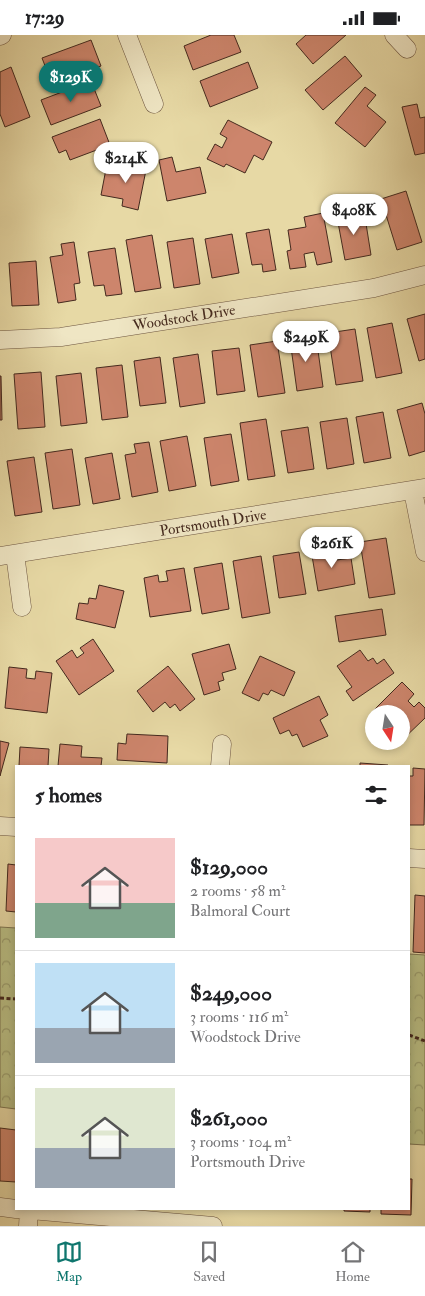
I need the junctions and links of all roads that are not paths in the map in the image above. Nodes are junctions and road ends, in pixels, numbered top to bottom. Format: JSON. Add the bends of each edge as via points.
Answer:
{"nodes":[{"id":1,"x":127,"y":35,"type":"edge"},
{"id":2,"x":394,"y":35,"type":"edge"},
{"id":3,"x":407,"y":49,"type":"dead end"},
{"id":4,"x":154,"y":104,"type":"dead end"},
{"id":5,"x":425,"y":275,"type":"edge"},
{"id":6,"x":0,"y":340,"type":"edge"},
{"id":7,"x":419,"y":490,"type":"edge"},
{"id":8,"x":425,"y":553,"type":"edge"},
{"id":9,"x":8,"y":555,"type":"edge"},
{"id":10,"x":22,"y":607,"type":"dead end"},
{"id":11,"x":222,"y":744,"type":"dead end"},
{"id":12,"x":220,"y":765,"type":"edge"},
{"id":13,"x":0,"y":826,"type":"edge"},
{"id":14,"x":15,"y":827,"type":"edge"},
{"id":15,"x":410,"y":858,"type":"edge"},
{"id":16,"x":425,"y":859,"type":"edge"},
{"id":17,"x":0,"y":1207,"type":"edge"},
{"id":18,"x":23,"y":1213,"type":"edge"},
{"id":19,"x":212,"y":1226,"type":"edge"}],
"edges":[{"from":1,"to":4,"type":"street"},
{"from":2,"to":3,"type":"street"},
{"from":5,"to":6,"type":"street","name":"Woodstock Drive","via":[[374,288],[61,337]]},
{"from":7,"to":8,"type":"street"},
{"from":7,"to":9,"type":"street","name":"Portsmouth Drive"},
{"from":9,"to":10,"type":"street"},
{"from":11,"to":12,"type":"street"},
{"from":13,"to":14,"type":"street"},
{"from":15,"to":16,"type":"street"},
{"from":17,"to":18,"type":"street"},
{"from":18,"to":19,"type":"street"}]}
